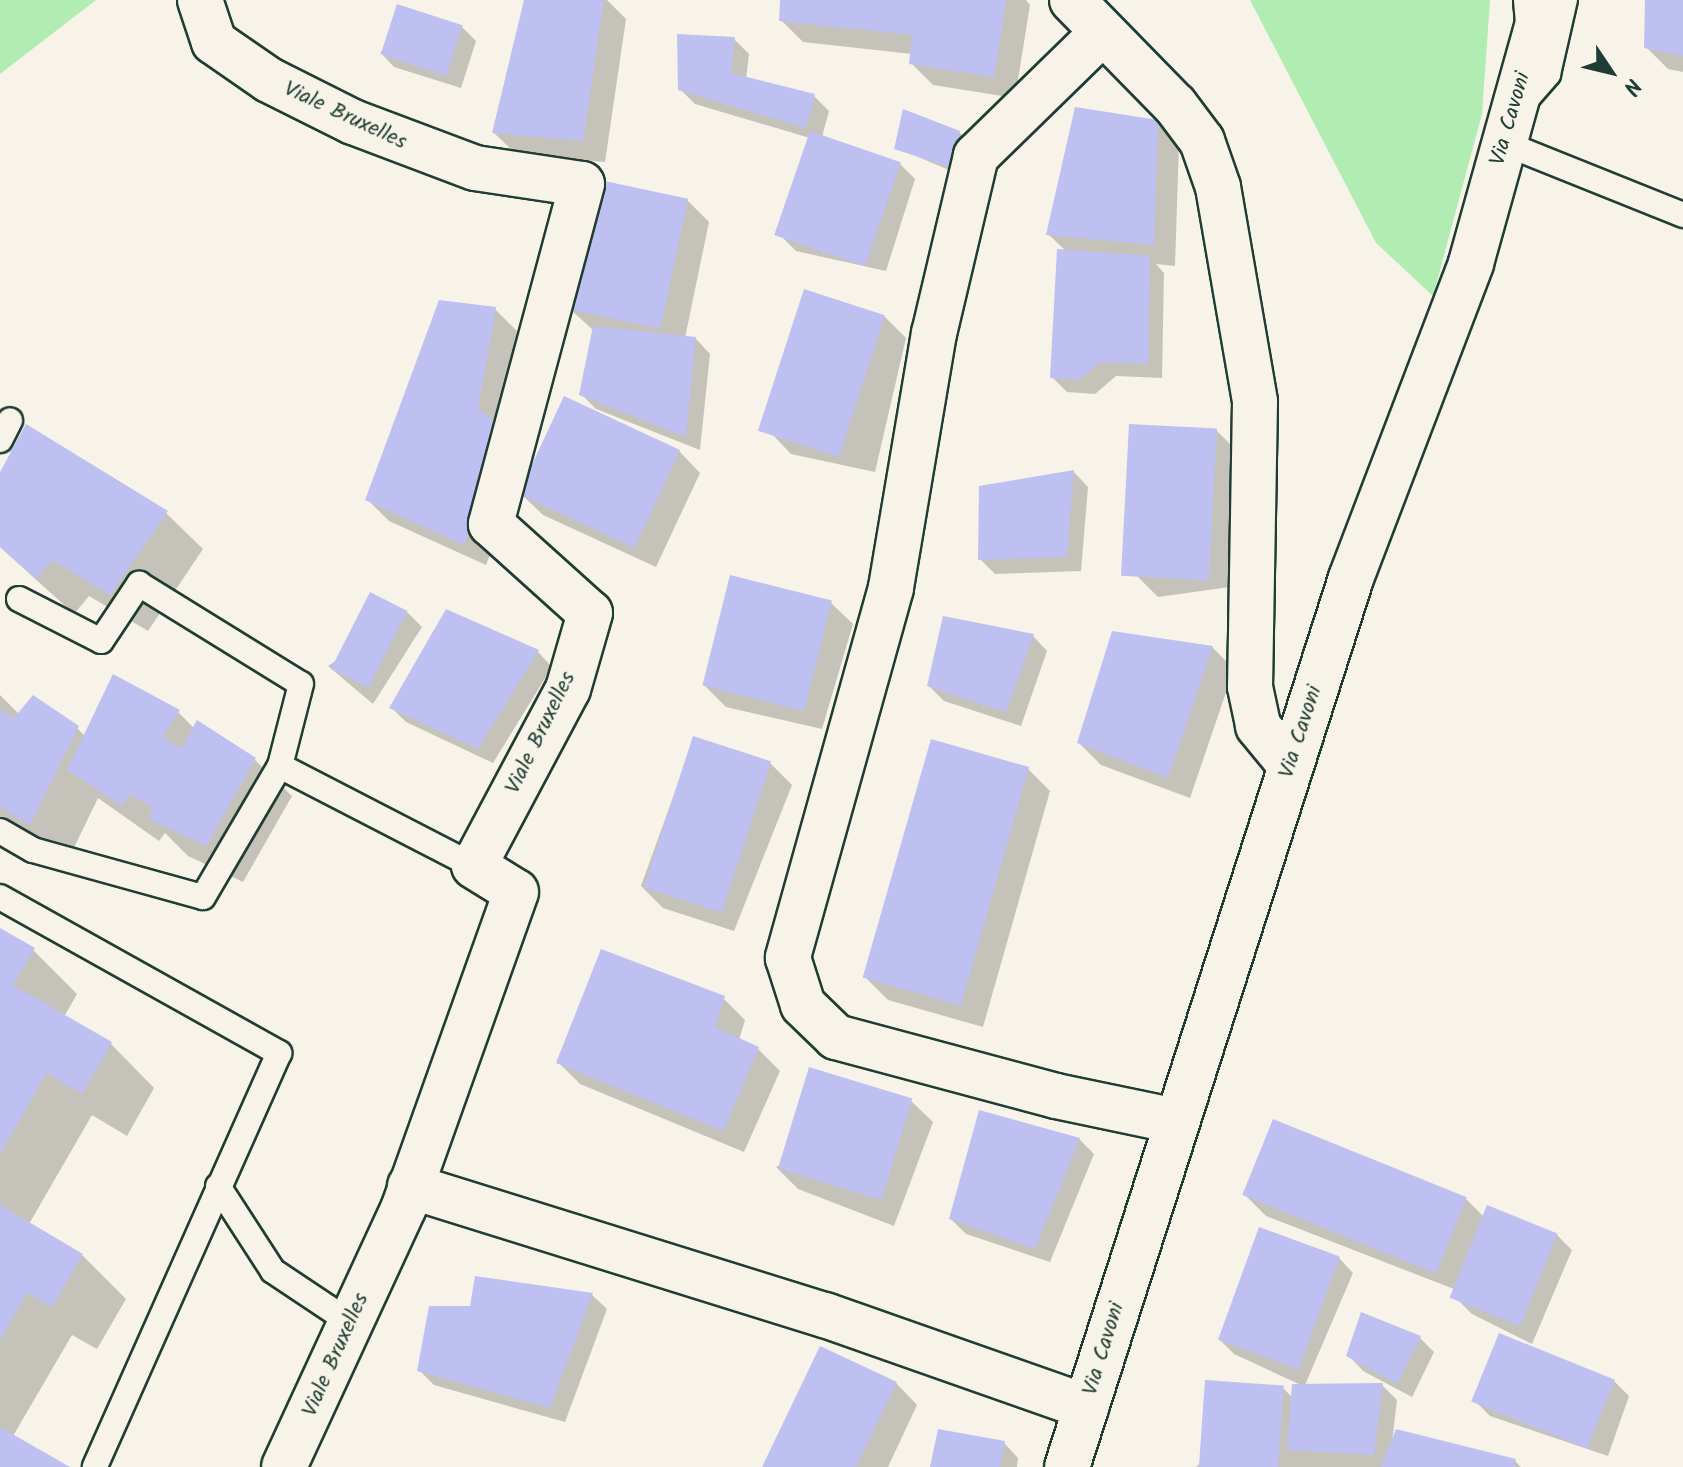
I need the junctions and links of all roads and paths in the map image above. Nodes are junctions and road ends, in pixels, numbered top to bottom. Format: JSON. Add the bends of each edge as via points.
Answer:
{"nodes":[{"id":1,"x":200,"y":0,"type":"edge"},
{"id":2,"x":1072,"y":0,"type":"edge"},
{"id":3,"x":1536,"y":0,"type":"edge"},
{"id":4,"x":1565,"y":0,"type":"edge"},
{"id":5,"x":1101,"y":34,"type":"junction"},
{"id":6,"x":1508,"y":130,"type":"junction"},
{"id":7,"x":1683,"y":215,"type":"edge"},
{"id":8,"x":19,"y":599,"type":"dead end"},
{"id":9,"x":1290,"y":765,"type":"junction"},
{"id":10,"x":280,"y":766,"type":"junction"},
{"id":11,"x":0,"y":831,"type":"edge"},
{"id":12,"x":474,"y":866,"type":"junction"},
{"id":13,"x":0,"y":897,"type":"edge"},
{"id":14,"x":1176,"y":1121,"type":"junction"},
{"id":15,"x":218,"y":1186,"type":"junction"},
{"id":16,"x":410,"y":1186,"type":"junction"},
{"id":17,"x":351,"y":1323,"type":"junction"},
{"id":18,"x":1086,"y":1407,"type":"junction"},
{"id":19,"x":95,"y":1467,"type":"edge"},
{"id":20,"x":284,"y":1467,"type":"edge"},
{"id":21,"x":1067,"y":1467,"type":"edge"}],
"edges":[{"from":1,"to":12,"type":"street","name":"Viale Bruxelles","via":[[214,42],[269,80],[353,122],[475,168],[582,184],[491,524],[590,613],[568,689]]},
{"from":2,"to":5,"type":"street"},
{"from":3,"to":6,"type":"street","name":"Via Cavoni","via":[[1538,23]]},
{"from":4,"to":6,"type":"lane","via":[[1548,74]]},
{"from":5,"to":9,"type":"street","via":[[1175,105],[1202,141],[1218,187],[1255,402],[1250,687],[1258,726]]},
{"from":5,"to":14,"type":"street","via":[[976,156],[934,333],[891,588],[788,958],[803,1005],[836,1037],[1056,1096]]},
{"from":6,"to":7,"type":"lane"},
{"from":6,"to":9,"type":"street","name":"Via Cavoni","via":[[1471,263],[1351,578]]},
{"from":8,"to":10,"type":"lane","via":[[101,641],[139,584],[301,684]]},
{"from":9,"to":14,"type":"street","name":"Via Cavoni"},
{"from":10,"to":11,"type":"lane","via":[[203,897],[33,850]]},
{"from":10,"to":12,"type":"lane"},
{"from":12,"to":16,"type":"street","name":"Viale Bruxelles","via":[[516,892]]},
{"from":13,"to":15,"type":"lane","via":[[279,1053]]},
{"from":14,"to":18,"type":"street","name":"Via Cavoni"},
{"from":15,"to":17,"type":"lane","via":[[273,1271]]},
{"from":15,"to":19,"type":"lane"},
{"from":16,"to":17,"type":"street","name":"Viale Bruxelles"},
{"from":16,"to":18,"type":"street","via":[[825,1315]]},
{"from":17,"to":20,"type":"street","name":"Viale Bruxelles"},
{"from":18,"to":21,"type":"street","name":"Via Cavoni"}]}
